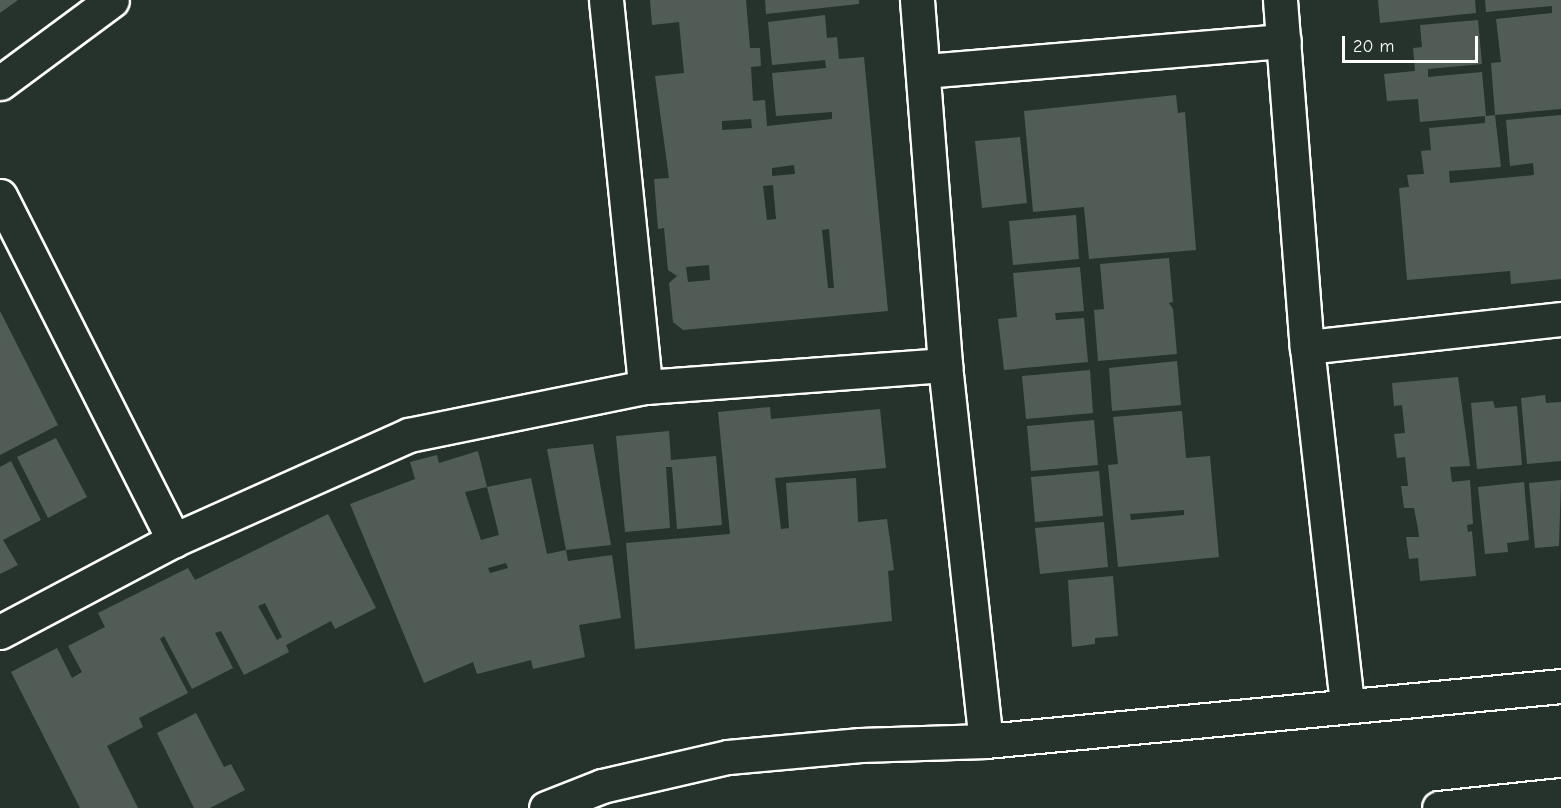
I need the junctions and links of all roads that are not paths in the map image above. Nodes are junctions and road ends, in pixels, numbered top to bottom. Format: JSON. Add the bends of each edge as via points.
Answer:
{"nodes":[{"id":1,"x":112,"y":0,"type":"edge"},
{"id":2,"x":606,"y":0,"type":"edge"},
{"id":3,"x":917,"y":0,"type":"edge"},
{"id":4,"x":1280,"y":0,"type":"edge"},
{"id":5,"x":1284,"y":41,"type":"junction"},
{"id":6,"x":925,"y":71,"type":"junction"},
{"id":7,"x":0,"y":83,"type":"edge"},
{"id":8,"x":0,"y":196,"type":"edge"},
{"id":9,"x":1561,"y":319,"type":"edge"},
{"id":10,"x":1307,"y":347,"type":"junction"},
{"id":11,"x":945,"y":365,"type":"junction"},
{"id":12,"x":645,"y":387,"type":"junction"},
{"id":13,"x":174,"y":540,"type":"junction"},
{"id":14,"x":0,"y":632,"type":"edge"},
{"id":15,"x":1561,"y":686,"type":"edge"},
{"id":16,"x":1347,"y":706,"type":"junction"},
{"id":17,"x":986,"y":741,"type":"junction"},
{"id":18,"x":1561,"y":795,"type":"edge"},
{"id":19,"x":546,"y":808,"type":"edge"},
{"id":20,"x":1439,"y":808,"type":"edge"}],
"edges":[{"from":1,"to":7,"type":"street"},
{"from":2,"to":12,"type":"street"},
{"from":3,"to":6,"type":"street"},
{"from":4,"to":5,"type":"street"},
{"from":5,"to":6,"type":"street"},
{"from":5,"to":10,"type":"street"},
{"from":6,"to":11,"type":"street"},
{"from":8,"to":13,"type":"street"},
{"from":9,"to":10,"type":"street"},
{"from":10,"to":16,"type":"street"},
{"from":11,"to":12,"type":"street"},
{"from":11,"to":17,"type":"street"},
{"from":12,"to":13,"type":"street","via":[[409,435]]},
{"from":13,"to":14,"type":"street"},
{"from":15,"to":16,"type":"street"},
{"from":16,"to":17,"type":"street"},
{"from":17,"to":19,"type":"street","via":[[728,757],[602,786]]},
{"from":18,"to":20,"type":"street"}]}
